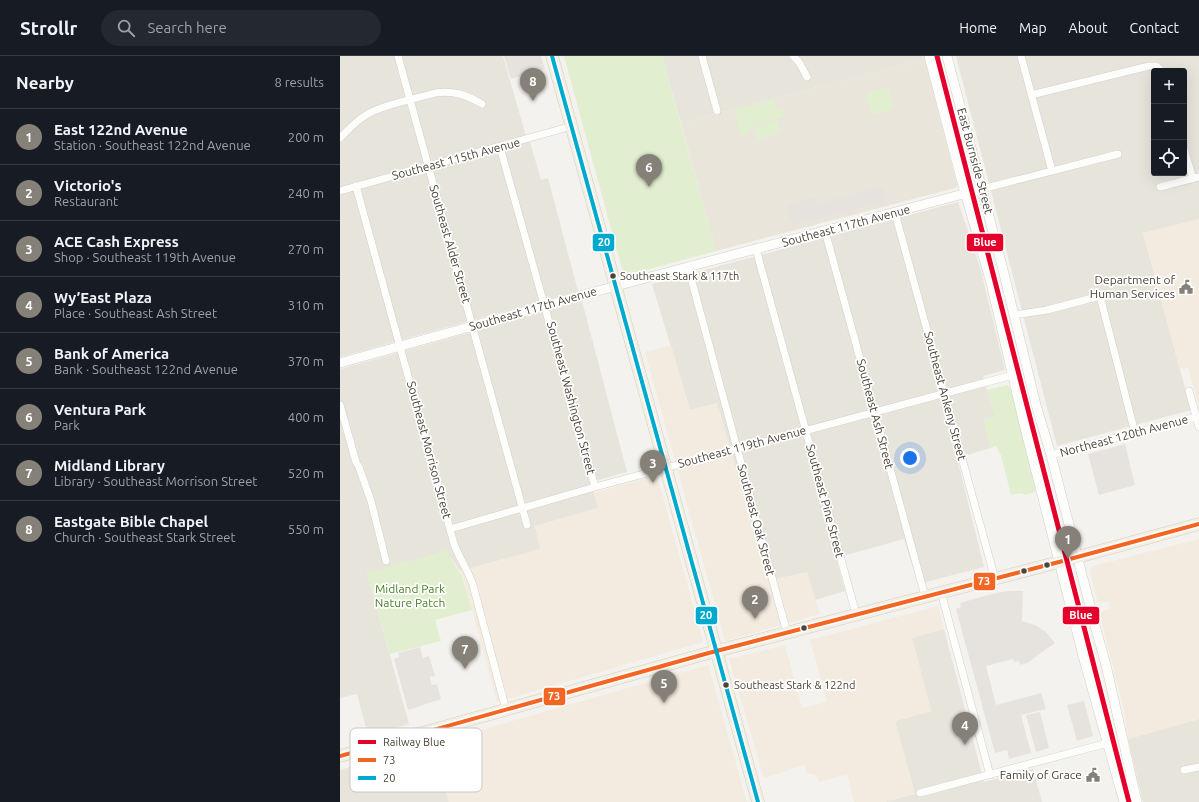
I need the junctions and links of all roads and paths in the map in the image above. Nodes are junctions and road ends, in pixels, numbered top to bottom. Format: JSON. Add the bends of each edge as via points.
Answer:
{"nodes":[{"id":1,"x":398,"y":56,"type":"edge"},
{"id":2,"x":552,"y":56,"type":"edge"},
{"id":3,"x":702,"y":56,"type":"edge"},
{"id":4,"x":793,"y":56,"type":"edge"},
{"id":5,"x":929,"y":56,"type":"edge"},
{"id":6,"x":948,"y":56,"type":"edge"},
{"id":7,"x":1021,"y":56,"type":"edge"},
{"id":8,"x":1157,"y":68,"type":"edge"},
{"id":9,"x":807,"y":77,"type":"dead end"},
{"id":10,"x":1031,"y":95,"type":"junction"},
{"id":11,"x":411,"y":100,"type":"junction"},
{"id":12,"x":482,"y":104,"type":"dead end"},
{"id":13,"x":716,"y":111,"type":"dead end"},
{"id":14,"x":572,"y":126,"type":"junction"},
{"id":15,"x":340,"y":138,"type":"edge"},
{"id":16,"x":500,"y":147,"type":"junction"},
{"id":17,"x":1118,"y":154,"type":"dead end"},
{"id":18,"x":1187,"y":156,"type":"edge"},
{"id":19,"x":428,"y":167,"type":"junction"},
{"id":20,"x":1052,"y":171,"type":"junction"},
{"id":21,"x":1196,"y":178,"type":"edge"},
{"id":22,"x":356,"y":186,"type":"junction"},
{"id":23,"x":1160,"y":188,"type":"dead end"},
{"id":24,"x":982,"y":190,"type":"junction"},
{"id":25,"x":340,"y":191,"type":"edge"},
{"id":26,"x":965,"y":194,"type":"junction"},
{"id":27,"x":895,"y":213,"type":"junction"},
{"id":28,"x":825,"y":231,"type":"junction"},
{"id":29,"x":756,"y":249,"type":"junction"},
{"id":30,"x":688,"y":267,"type":"junction"},
{"id":31,"x":616,"y":286,"type":"junction"},
{"id":32,"x":545,"y":305,"type":"junction"},
{"id":33,"x":1014,"y":315,"type":"junction"},
{"id":34,"x":473,"y":326,"type":"junction"},
{"id":35,"x":401,"y":346,"type":"junction"},
{"id":36,"x":340,"y":362,"type":"edge"},
{"id":37,"x":1013,"y":375,"type":"junction"},
{"id":38,"x":1189,"y":391,"type":"dead end"},
{"id":39,"x":945,"y":394,"type":"junction"},
{"id":40,"x":340,"y":405,"type":"edge"},
{"id":41,"x":875,"y":413,"type":"junction"},
{"id":42,"x":1196,"y":417,"type":"junction"},
{"id":43,"x":1199,"y":427,"type":"edge"},
{"id":44,"x":806,"y":431,"type":"junction"},
{"id":45,"x":1135,"y":433,"type":"junction"},
{"id":46,"x":737,"y":449,"type":"junction"},
{"id":47,"x":1051,"y":456,"type":"junction"},
{"id":48,"x":666,"y":468,"type":"junction"},
{"id":49,"x":595,"y":487,"type":"junction"},
{"id":50,"x":522,"y":508,"type":"junction"},
{"id":51,"x":1199,"y":524,"type":"edge"},
{"id":52,"x":527,"y":525,"type":"dead end"},
{"id":53,"x":450,"y":529,"type":"junction"},
{"id":54,"x":1068,"y":559,"type":"junction"},
{"id":55,"x":386,"y":561,"type":"dead end"},
{"id":56,"x":995,"y":579,"type":"junction"},
{"id":57,"x":941,"y":592,"type":"junction"},
{"id":58,"x":925,"y":596,"type":"junction"},
{"id":59,"x":856,"y":614,"type":"junction"},
{"id":60,"x":787,"y":633,"type":"junction"},
{"id":61,"x":716,"y":651,"type":"junction"},
{"id":62,"x":506,"y":710,"type":"junction"},
{"id":63,"x":441,"y":728,"type":"edge"},
{"id":64,"x":1108,"y":743,"type":"junction"},
{"id":65,"x":350,"y":753,"type":"edge"},
{"id":66,"x":340,"y":756,"type":"edge"},
{"id":67,"x":1199,"y":767,"type":"edge"},
{"id":68,"x":1184,"y":770,"type":"dead end"},
{"id":69,"x":990,"y":774,"type":"junction"},
{"id":70,"x":920,"y":793,"type":"dead end"},
{"id":71,"x":758,"y":802,"type":"edge"},
{"id":72,"x":1124,"y":802,"type":"edge"},
{"id":73,"x":1137,"y":802,"type":"edge"}],
"edges":[{"from":1,"to":11,"type":"street","name":"Southeast Alder Street"},
{"from":2,"to":14,"type":"main road"},
{"from":3,"to":13,"type":"street"},
{"from":4,"to":9,"type":"street"},
{"from":5,"to":26,"type":"street","name":"East Burnside Street"},
{"from":6,"to":24,"type":"street","name":"East Burnside Street"},
{"from":7,"to":10,"type":"street"},
{"from":8,"to":10,"type":"street","via":[[1149,66]]},
{"from":10,"to":20,"type":"street"},
{"from":11,"to":12,"type":"street","via":[[435,93],[455,92]]},
{"from":11,"to":15,"type":"street","via":[[366,115]]},
{"from":11,"to":19,"type":"street","name":"Southeast Alder Street"},
{"from":14,"to":16,"type":"street","name":"Southeast 115th Avenue"},
{"from":14,"to":31,"type":"main road"},
{"from":16,"to":19,"type":"street","name":"Southeast 115th Avenue"},
{"from":16,"to":32,"type":"street","name":"Southeast Washington Street"},
{"from":17,"to":20,"type":"street"},
{"from":18,"to":21,"type":"street"},
{"from":19,"to":22,"type":"street","name":"Southeast 115th Avenue"},
{"from":19,"to":34,"type":"street","name":"Southeast Alder Street"},
{"from":20,"to":24,"type":"street"},
{"from":21,"to":23,"type":"street"},
{"from":22,"to":25,"type":"street","name":"Southeast 115th Avenue"},
{"from":22,"to":35,"type":"street","name":"Southeast Morrison Street"},
{"from":24,"to":26,"type":"street","name":"Southeast 117th Avenue"},
{"from":24,"to":33,"type":"street","name":"East Burnside Street"},
{"from":26,"to":27,"type":"street","name":"Southeast 117th Avenue"},
{"from":26,"to":37,"type":"street","name":"East Burnside Street","via":[[991,283]]},
{"from":27,"to":28,"type":"street","name":"Southeast 117th Avenue"},
{"from":27,"to":39,"type":"street","name":"Southeast Ankeny Street"},
{"from":28,"to":29,"type":"street","name":"Southeast 117th Avenue"},
{"from":28,"to":41,"type":"street","name":"Southeast Ash Street"},
{"from":29,"to":30,"type":"street","name":"Southeast 117th Avenue"},
{"from":29,"to":44,"type":"street","name":"Southeast Pine Street"},
{"from":30,"to":31,"type":"street","name":"Southeast 117th Avenue"},
{"from":30,"to":46,"type":"street","name":"Southeast Oak Street"},
{"from":31,"to":32,"type":"street","name":"Southeast 117th Avenue"},
{"from":31,"to":48,"type":"main road"},
{"from":32,"to":34,"type":"street","name":"Southeast 117th Avenue"},
{"from":32,"to":49,"type":"street","name":"Southeast Washington Street"},
{"from":33,"to":45,"type":"street","via":[[1047,310],[1100,296]]},
{"from":33,"to":47,"type":"street","name":"East Burnside Street"},
{"from":34,"to":35,"type":"street","name":"Southeast 117th Avenue"},
{"from":34,"to":50,"type":"street","name":"Southeast Alder Street"},
{"from":35,"to":36,"type":"street","name":"Southeast 117th Avenue"},
{"from":35,"to":53,"type":"street","name":"Southeast Morrison Street"},
{"from":37,"to":39,"type":"street","name":"Southeast 119th Avenue"},
{"from":37,"to":54,"type":"street","name":"East Burnside Street","via":[[1027,439]]},
{"from":38,"to":42,"type":"street"},
{"from":39,"to":41,"type":"street","name":"Southeast 119th Avenue"},
{"from":39,"to":56,"type":"street","name":"Southeast Ankeny Street"},
{"from":40,"to":55,"type":"street","via":[[356,462],[371,502]]},
{"from":41,"to":44,"type":"street","name":"Southeast 119th Avenue"},
{"from":41,"to":58,"type":"street","name":"Southeast Ash Street"},
{"from":42,"to":43,"type":"street"},
{"from":42,"to":45,"type":"street","name":"Northeast 120th Avenue"},
{"from":44,"to":46,"type":"street","name":"Southeast 119th Avenue"},
{"from":44,"to":59,"type":"street","name":"Southeast Pine Street"},
{"from":45,"to":47,"type":"street","name":"Northeast 120th Avenue"},
{"from":46,"to":48,"type":"street","name":"Southeast 119th Avenue"},
{"from":46,"to":60,"type":"street","name":"Southeast Oak Street"},
{"from":47,"to":54,"type":"street","name":"East Burnside Street"},
{"from":48,"to":49,"type":"street","name":"Southeast 119th Avenue"},
{"from":48,"to":61,"type":"main road"},
{"from":49,"to":50,"type":"street","name":"Southeast 119th Avenue"},
{"from":50,"to":52,"type":"street","name":"Southeast Alder Street"},
{"from":50,"to":53,"type":"street","name":"Southeast 119th Avenue"},
{"from":51,"to":54,"type":"main road"},
{"from":53,"to":62,"type":"street","name":"Southeast Morrison Street","via":[[456,550],[473,585]]},
{"from":54,"to":56,"type":"main road"},
{"from":54,"to":64,"type":"street","name":"East Burnside Street","via":[[1083,656]]},
{"from":54,"to":73,"type":"street","name":"East Burnside Street","via":[[1096,629]]},
{"from":56,"to":57,"type":"main road"},
{"from":57,"to":58,"type":"main road"},
{"from":57,"to":69,"type":"street"},
{"from":58,"to":59,"type":"main road"},
{"from":59,"to":60,"type":"main road"},
{"from":60,"to":61,"type":"main road"},
{"from":61,"to":62,"type":"main road"},
{"from":61,"to":71,"type":"main road"},
{"from":62,"to":63,"type":"main road"},
{"from":64,"to":69,"type":"street"},
{"from":64,"to":72,"type":"street","name":"East Burnside Street"},
{"from":65,"to":66,"type":"main road"},
{"from":67,"to":68,"type":"street"},
{"from":69,"to":70,"type":"street"}]}
